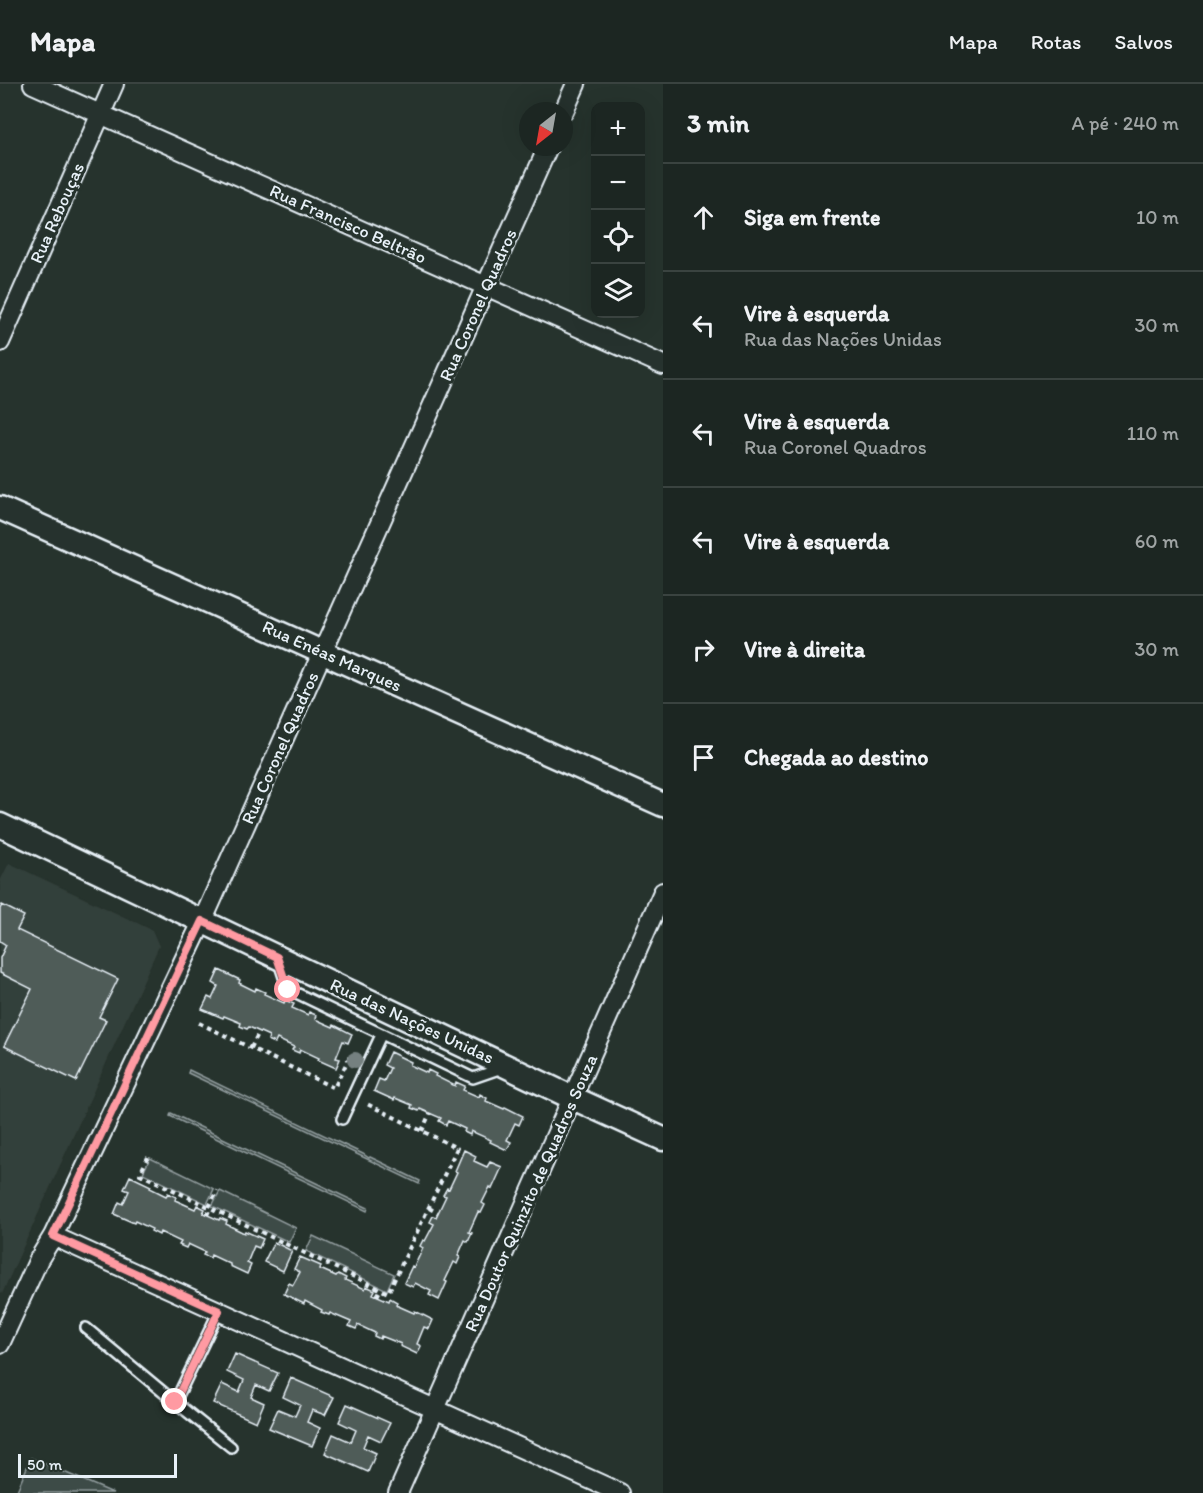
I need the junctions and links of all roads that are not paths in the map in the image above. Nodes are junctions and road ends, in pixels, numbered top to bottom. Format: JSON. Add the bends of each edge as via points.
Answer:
{"nodes":[{"id":1,"x":33,"y":84,"type":"edge"},
{"id":2,"x":114,"y":84,"type":"edge"},
{"id":3,"x":576,"y":84,"type":"edge"},
{"id":4,"x":568,"y":102,"type":"edge"},
{"id":5,"x":101,"y":114,"type":"junction"},
{"id":6,"x":544,"y":156,"type":"edge"},
{"id":7,"x":486,"y":286,"type":"junction"},
{"id":8,"x":0,"y":342,"type":"edge"},
{"id":9,"x":663,"y":365,"type":"edge"},
{"id":10,"x":0,"y":508,"type":"edge"},
{"id":11,"x":322,"y":652,"type":"junction"},
{"id":12,"x":663,"y":805,"type":"edge"},
{"id":13,"x":0,"y":825,"type":"edge"},
{"id":14,"x":663,"y":892,"type":"edge"},
{"id":15,"x":202,"y":921,"type":"junction"},
{"id":16,"x":277,"y":957,"type":"junction"},
{"id":17,"x":381,"y":1035,"type":"junction"},
{"id":18,"x":507,"y":1066,"type":"junction"},
{"id":19,"x":573,"y":1098,"type":"junction"},
{"id":20,"x":342,"y":1119,"type":"dead end"},
{"id":21,"x":663,"y":1139,"type":"edge"},
{"id":22,"x":53,"y":1236,"type":"junction"},
{"id":23,"x":219,"y":1311,"type":"junction"},
{"id":24,"x":86,"y":1328,"type":"dead end"},
{"id":25,"x":0,"y":1344,"type":"edge"},
{"id":26,"x":175,"y":1402,"type":"junction"},
{"id":27,"x":435,"y":1409,"type":"junction"},
{"id":28,"x":231,"y":1447,"type":"dead end"},
{"id":29,"x":398,"y":1493,"type":"edge"},
{"id":30,"x":620,"y":1493,"type":"edge"}],
"edges":[{"from":1,"to":5,"type":"street","name":"Rua Francisco Beltrão"},
{"from":2,"to":5,"type":"street","name":"Rua Rebouças"},
{"from":3,"to":4,"type":"street"},
{"from":5,"to":7,"type":"street","name":"Rua Francisco Beltrão"},
{"from":5,"to":8,"type":"street","name":"Rua Rebouças"},
{"from":6,"to":7,"type":"street","name":"Rua Coronel Quadros"},
{"from":7,"to":9,"type":"street","name":"Rua Francisco Beltrão"},
{"from":7,"to":11,"type":"street","name":"Rua Coronel Quadros"},
{"from":10,"to":11,"type":"street","name":"Rua Enéas Marques"},
{"from":11,"to":12,"type":"street","name":"Rua Enéas Marques"},
{"from":11,"to":15,"type":"street","name":"Rua Coronel Quadros"},
{"from":13,"to":15,"type":"street","name":"Rua das Nações Unidas"},
{"from":14,"to":19,"type":"street","name":"Rua Doutor Quinzito de Quadros Souza"},
{"from":15,"to":16,"type":"street","name":"Rua das Nações Unidas"},
{"from":15,"to":22,"type":"street","name":"Rua Coronel Quadros"},
{"from":16,"to":17,"type":"lane","via":[[288,990]]},
{"from":16,"to":18,"type":"street","name":"Rua das Nações Unidas"},
{"from":17,"to":18,"type":"lane","via":[[472,1078]]},
{"from":17,"to":20,"type":"lane"},
{"from":18,"to":19,"type":"street","name":"Rua das Nações Unidas"},
{"from":19,"to":21,"type":"street","name":"Rua das Nações Unidas"},
{"from":19,"to":27,"type":"street","name":"Rua Doutor Quinzito de Quadros Souza"},
{"from":22,"to":23,"type":"street"},
{"from":22,"to":25,"type":"street","name":"Rua Coronel Quadros"},
{"from":23,"to":26,"type":"lane"},
{"from":23,"to":27,"type":"street"},
{"from":24,"to":26,"type":"lane"},
{"from":26,"to":28,"type":"lane"},
{"from":27,"to":29,"type":"street","name":"Rua Doutor Quinzito de Quadros Souza"},
{"from":27,"to":30,"type":"street"}]}
